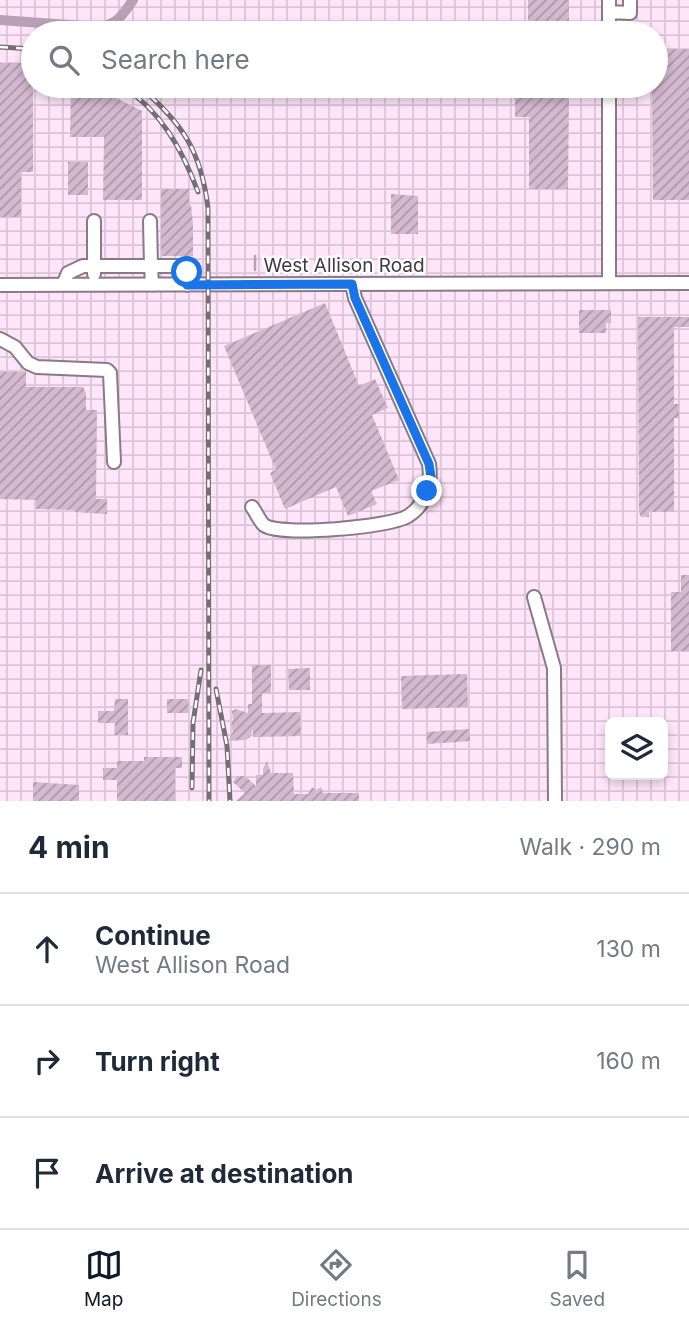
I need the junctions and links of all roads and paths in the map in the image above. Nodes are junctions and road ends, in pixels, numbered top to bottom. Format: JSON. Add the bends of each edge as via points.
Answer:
{"nodes":[{"id":1,"x":630,"y":0,"type":"edge"},
{"id":2,"x":609,"y":6,"type":"edge"},
{"id":3,"x":609,"y":98,"type":"edge"},
{"id":4,"x":94,"y":221,"type":"dead end"},
{"id":5,"x":150,"y":221,"type":"dead end"},
{"id":6,"x":94,"y":266,"type":"junction"},
{"id":7,"x":151,"y":266,"type":"junction"},
{"id":8,"x":609,"y":283,"type":"junction"},
{"id":9,"x":689,"y":283,"type":"edge"},
{"id":10,"x":352,"y":284,"type":"junction"},
{"id":11,"x":0,"y":285,"type":"edge"},
{"id":12,"x":63,"y":285,"type":"junction"},
{"id":13,"x":94,"y":285,"type":"junction"},
{"id":14,"x":152,"y":285,"type":"junction"},
{"id":15,"x":187,"y":285,"type":"junction"},
{"id":16,"x":0,"y":339,"type":"edge"},
{"id":17,"x":114,"y":462,"type":"dead end"},
{"id":18,"x":252,"y":508,"type":"dead end"},
{"id":19,"x":534,"y":597,"type":"dead end"},
{"id":20,"x":555,"y":801,"type":"edge"}],
"edges":[{"from":1,"to":2,"type":"street","via":[[630,13]]},
{"from":3,"to":8,"type":"street"},
{"from":4,"to":6,"type":"street"},
{"from":5,"to":7,"type":"street"},
{"from":6,"to":7,"type":"street"},
{"from":6,"to":12,"type":"street","via":[[68,273]]},
{"from":6,"to":13,"type":"street"},
{"from":7,"to":14,"type":"street"},
{"from":7,"to":15,"type":"street","via":[[185,267]]},
{"from":8,"to":9,"type":"street","name":"West Allison Road"},
{"from":8,"to":10,"type":"street","name":"West Allison Road"},
{"from":10,"to":15,"type":"street","name":"West Allison Road"},
{"from":10,"to":18,"type":"street","via":[[429,464],[427,491],[408,516],[388,523],[306,531],[264,525]]},
{"from":11,"to":12,"type":"street","name":"West Allison Road"},
{"from":12,"to":13,"type":"street","name":"West Allison Road"},
{"from":13,"to":14,"type":"street","name":"West Allison Road"},
{"from":14,"to":15,"type":"street","name":"West Allison Road"},
{"from":16,"to":17,"type":"street","via":[[37,367],[110,373]]},
{"from":19,"to":20,"type":"street","via":[[554,668]]}]}
